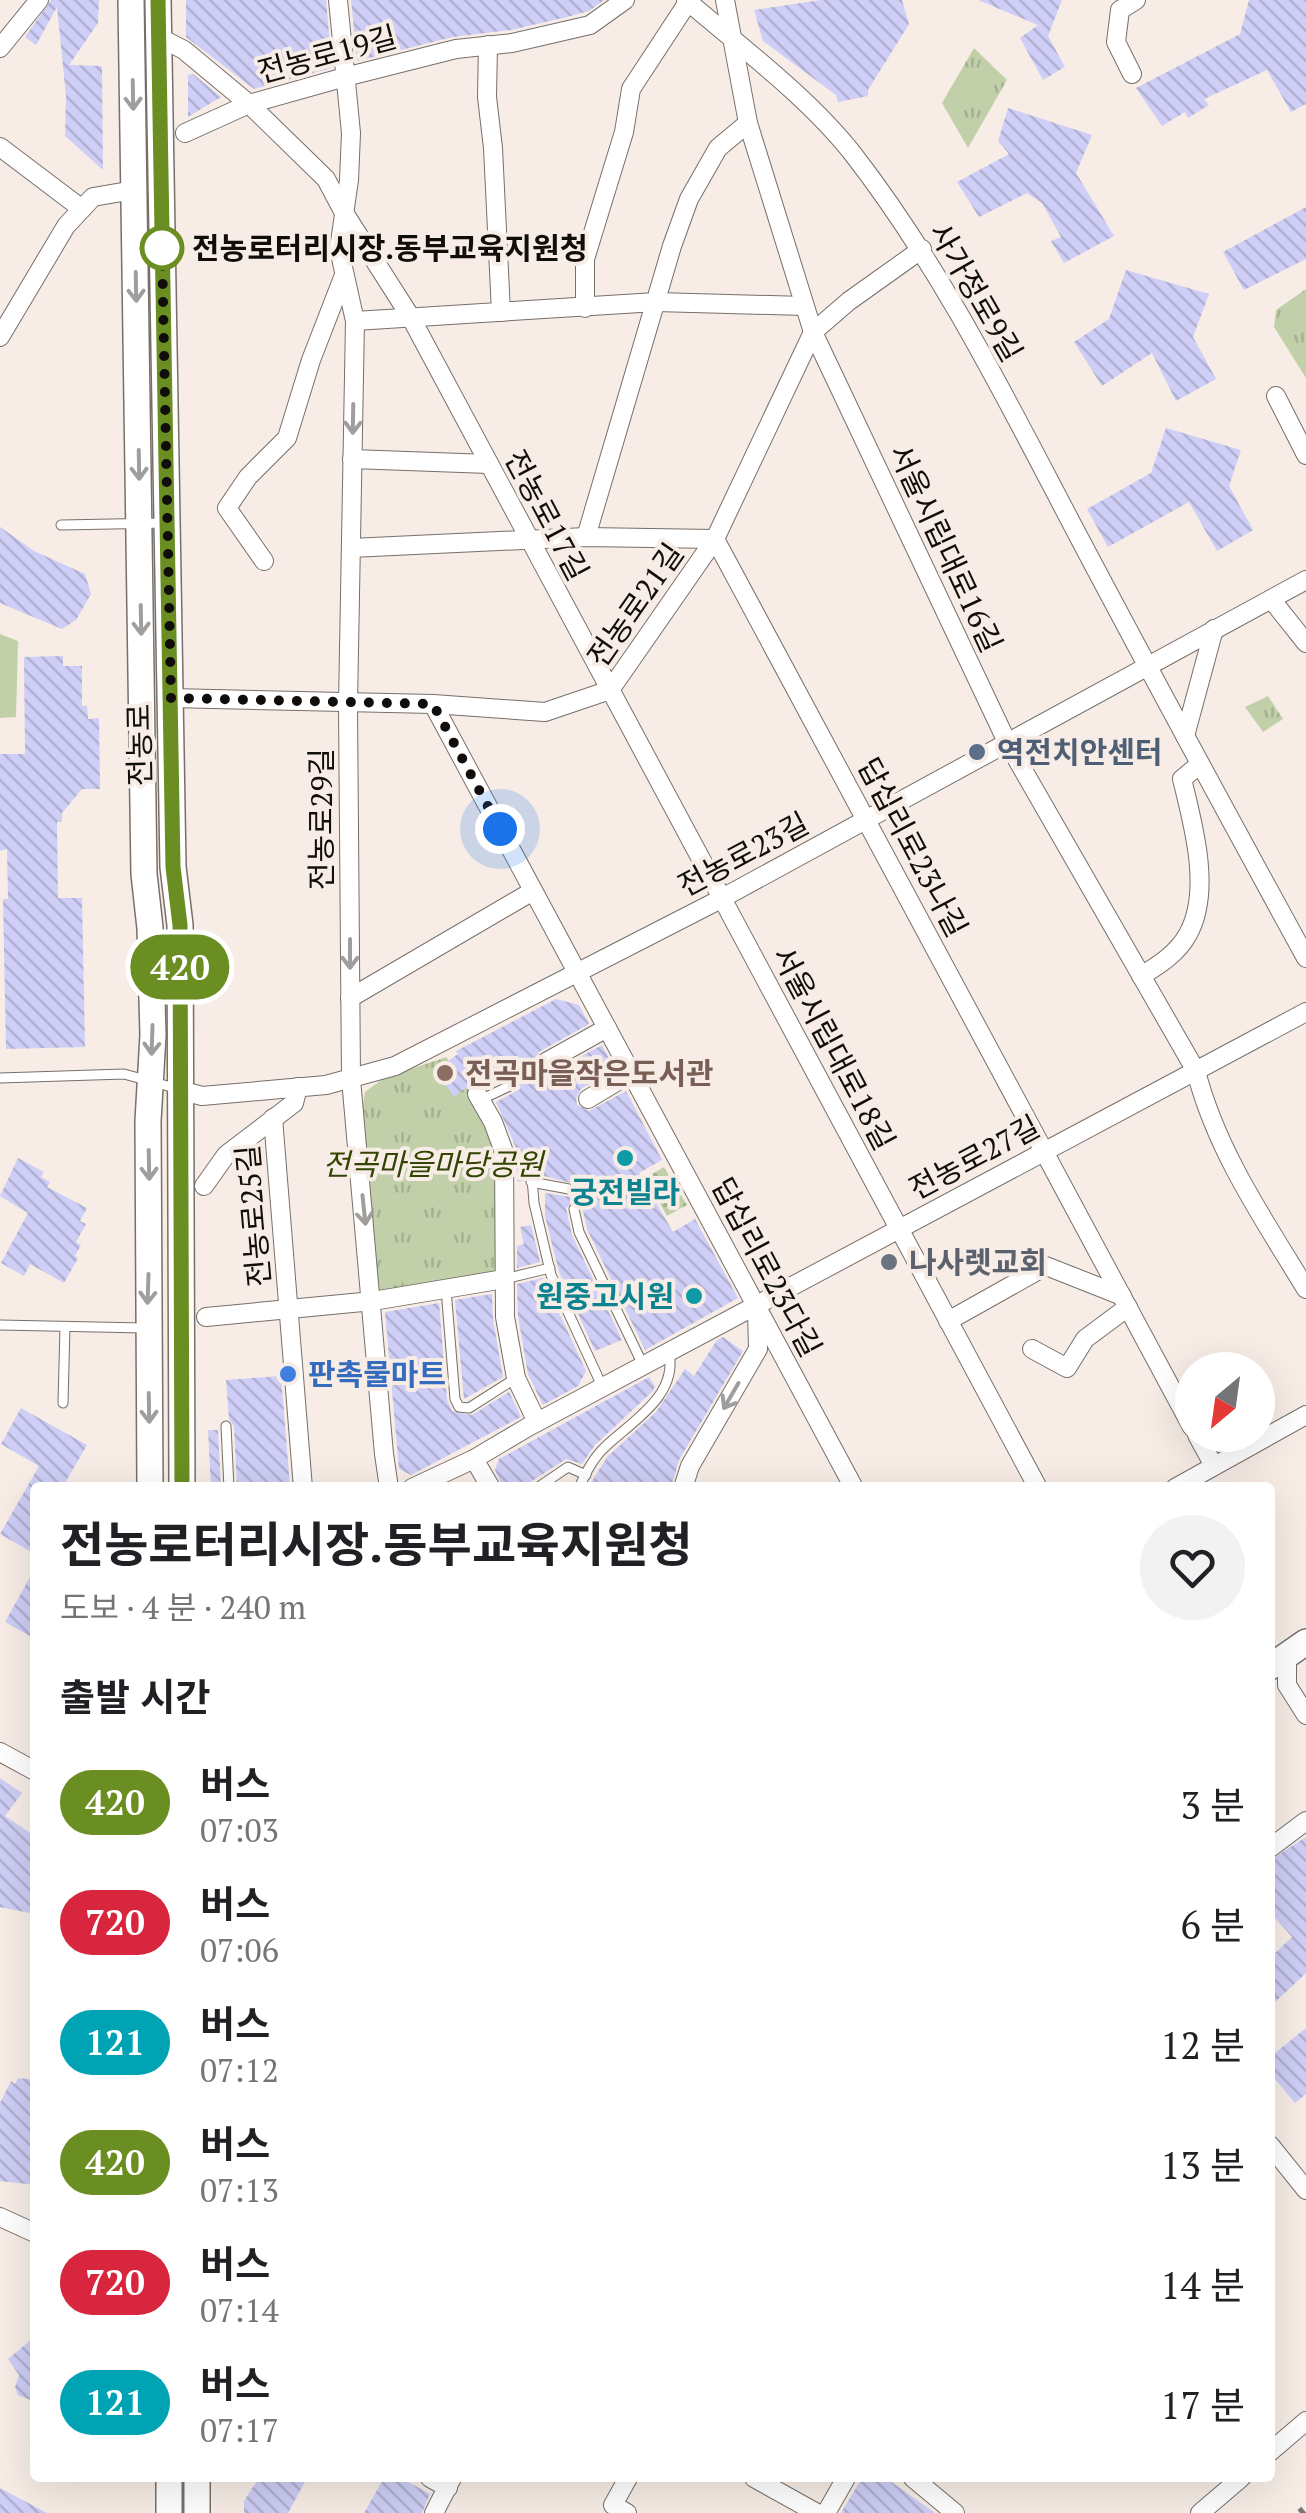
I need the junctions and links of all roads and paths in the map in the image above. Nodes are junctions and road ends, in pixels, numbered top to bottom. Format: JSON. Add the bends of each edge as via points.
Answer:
{"nodes":[{"id":1,"x":38,"y":0,"type":"edge"},
{"id":2,"x":131,"y":0,"type":"edge"},
{"id":3,"x":158,"y":0,"type":"edge"},
{"id":4,"x":338,"y":0,"type":"edge"},
{"id":5,"x":625,"y":0,"type":"edge"},
{"id":6,"x":725,"y":0,"type":"edge"},
{"id":7,"x":1136,"y":0,"type":"edge"},
{"id":8,"x":687,"y":1,"type":"edge"},
{"id":9,"x":158,"y":37,"type":"junction"},
{"id":10,"x":732,"y":39,"type":"junction"},
{"id":11,"x":488,"y":46,"type":"junction"},
{"id":12,"x":0,"y":48,"type":"edge"},
{"id":13,"x":1132,"y":74,"type":"dead end"},
{"id":14,"x":345,"y":77,"type":"junction"},
{"id":15,"x":249,"y":104,"type":"junction"},
{"id":16,"x":748,"y":122,"type":"junction"},
{"id":17,"x":185,"y":133,"type":"dead end"},
{"id":18,"x":0,"y":147,"type":"edge"},
{"id":19,"x":134,"y":190,"type":"junction"},
{"id":20,"x":82,"y":209,"type":"junction"},
{"id":21,"x":343,"y":211,"type":"junction"},
{"id":22,"x":922,"y":249,"type":"junction"},
{"id":23,"x":345,"y":274,"type":"junction"},
{"id":24,"x":656,"y":302,"type":"junction"},
{"id":25,"x":804,"y":306,"type":"junction"},
{"id":26,"x":585,"y":308,"type":"junction"},
{"id":27,"x":501,"y":312,"type":"junction"},
{"id":28,"x":410,"y":316,"type":"junction"},
{"id":29,"x":355,"y":321,"type":"junction"},
{"id":30,"x":813,"y":332,"type":"junction"},
{"id":31,"x":0,"y":337,"type":"edge"},
{"id":32,"x":1276,"y":396,"type":"dead end"},
{"id":33,"x":1306,"y":455,"type":"edge"},
{"id":34,"x":352,"y":459,"type":"junction"},
{"id":35,"x":488,"y":464,"type":"junction"},
{"id":36,"x":167,"y":522,"type":"junction"},
{"id":37,"x":140,"y":523,"type":"junction"},
{"id":38,"x":62,"y":525,"type":"dead end"},
{"id":39,"x":586,"y":537,"type":"junction"},
{"id":40,"x":528,"y":539,"type":"junction"},
{"id":41,"x":715,"y":539,"type":"junction"},
{"id":42,"x":351,"y":548,"type":"junction"},
{"id":43,"x":264,"y":561,"type":"dead end"},
{"id":44,"x":1306,"y":580,"type":"edge"},
{"id":45,"x":1271,"y":599,"type":"junction"},
{"id":46,"x":1214,"y":630,"type":"junction"},
{"id":47,"x":1306,"y":642,"type":"edge"},
{"id":48,"x":1146,"y":666,"type":"junction"},
{"id":49,"x":610,"y":690,"type":"junction"},
{"id":50,"x":171,"y":698,"type":"junction"},
{"id":51,"x":348,"y":704,"type":"junction"},
{"id":52,"x":433,"y":704,"type":"junction"},
{"id":53,"x":1184,"y":736,"type":"junction"},
{"id":54,"x":1007,"y":742,"type":"junction"},
{"id":55,"x":1200,"y":764,"type":"junction"},
{"id":56,"x":867,"y":819,"type":"junction"},
{"id":57,"x":533,"y":891,"type":"junction"},
{"id":58,"x":723,"y":898,"type":"junction"},
{"id":59,"x":1306,"y":958,"type":"edge"},
{"id":60,"x":576,"y":972,"type":"junction"},
{"id":61,"x":1141,"y":976,"type":"junction"},
{"id":62,"x":350,"y":998,"type":"junction"},
{"id":63,"x":1306,"y":1012,"type":"edge"},
{"id":64,"x":607,"y":1028,"type":"junction"},
{"id":65,"x":546,"y":1062,"type":"dead end"},
{"id":66,"x":1196,"y":1071,"type":"junction"},
{"id":67,"x":631,"y":1073,"type":"junction"},
{"id":68,"x":0,"y":1078,"type":"edge"},
{"id":69,"x":351,"y":1078,"type":"junction"},
{"id":70,"x":150,"y":1081,"type":"junction"},
{"id":71,"x":514,"y":1084,"type":"dead end"},
{"id":72,"x":298,"y":1087,"type":"junction"},
{"id":73,"x":180,"y":1090,"type":"junction"},
{"id":74,"x":478,"y":1097,"type":"joint"},
{"id":75,"x":588,"y":1099,"type":"dead end"},
{"id":76,"x":273,"y":1118,"type":"junction"},
{"id":77,"x":1044,"y":1151,"type":"junction"},
{"id":78,"x":531,"y":1165,"type":"dead end"},
{"id":79,"x":531,"y":1182,"type":"junction"},
{"id":80,"x":204,"y":1186,"type":"dead end"},
{"id":81,"x":569,"y":1189,"type":"dead end"},
{"id":82,"x":574,"y":1209,"type":"dead end"},
{"id":83,"x":899,"y":1229,"type":"junction"},
{"id":84,"x":550,"y":1268,"type":"junction"},
{"id":85,"x":504,"y":1279,"type":"junction"},
{"id":86,"x":446,"y":1288,"type":"junction"},
{"id":87,"x":1306,"y":1290,"type":"edge"},
{"id":88,"x":373,"y":1301,"type":"junction"},
{"id":89,"x":1125,"y":1301,"type":"junction"},
{"id":90,"x":757,"y":1306,"type":"junction"},
{"id":91,"x":288,"y":1309,"type":"junction"},
{"id":92,"x":194,"y":1322,"type":"junction"},
{"id":93,"x":948,"y":1322,"type":"junction"},
{"id":94,"x":0,"y":1326,"type":"edge"},
{"id":95,"x":65,"y":1327,"type":"junction"},
{"id":96,"x":147,"y":1328,"type":"junction"},
{"id":97,"x":1032,"y":1348,"type":"dead end"},
{"id":98,"x":669,"y":1353,"type":"junction"},
{"id":99,"x":644,"y":1367,"type":"junction"},
{"id":100,"x":516,"y":1378,"type":"junction"},
{"id":101,"x":604,"y":1388,"type":"junction"},
{"id":102,"x":1175,"y":1395,"type":"edge"},
{"id":103,"x":63,"y":1403,"type":"dead end"},
{"id":104,"x":1306,"y":1415,"type":"edge"},
{"id":105,"x":536,"y":1422,"type":"junction"},
{"id":106,"x":226,"y":1426,"type":"dead end"},
{"id":107,"x":1206,"y":1452,"type":"edge"},
{"id":108,"x":474,"y":1459,"type":"junction"},
{"id":109,"x":1214,"y":1466,"type":"junction"},
{"id":110,"x":586,"y":1475,"type":"junction"},
{"id":111,"x":150,"y":1482,"type":"edge"},
{"id":112,"x":182,"y":1482,"type":"edge"},
{"id":113,"x":229,"y":1482,"type":"edge"},
{"id":114,"x":302,"y":1482,"type":"edge"},
{"id":115,"x":388,"y":1482,"type":"edge"},
{"id":116,"x":425,"y":1482,"type":"edge"},
{"id":117,"x":487,"y":1482,"type":"edge"},
{"id":118,"x":546,"y":1482,"type":"edge"},
{"id":119,"x":582,"y":1482,"type":"edge"},
{"id":120,"x":685,"y":1482,"type":"edge"},
{"id":121,"x":851,"y":1482,"type":"edge"},
{"id":122,"x":1035,"y":1482,"type":"edge"},
{"id":123,"x":1186,"y":1482,"type":"edge"},
{"id":124,"x":1288,"y":1657,"type":"edge"},
{"id":125,"x":1306,"y":1715,"type":"edge"},
{"id":126,"x":0,"y":1752,"type":"edge"},
{"id":127,"x":30,"y":1768,"type":"edge"},
{"id":128,"x":1306,"y":1821,"type":"edge"},
{"id":129,"x":1275,"y":1844,"type":"edge"},
{"id":130,"x":1275,"y":2150,"type":"edge"},
{"id":131,"x":1306,"y":2190,"type":"edge"},
{"id":132,"x":0,"y":2217,"type":"edge"},
{"id":133,"x":29,"y":2231,"type":"edge"},
{"id":134,"x":1306,"y":2421,"type":"edge"},
{"id":135,"x":1275,"y":2448,"type":"edge"},
{"id":136,"x":169,"y":2482,"type":"edge"},
{"id":137,"x":197,"y":2482,"type":"edge"},
{"id":138,"x":627,"y":2482,"type":"edge"},
{"id":139,"x":761,"y":2482,"type":"edge"},
{"id":140,"x":844,"y":2482,"type":"edge"},
{"id":141,"x":918,"y":2482,"type":"edge"},
{"id":142,"x":1236,"y":2482,"type":"edge"},
{"id":143,"x":450,"y":2483,"type":"edge"},
{"id":144,"x":620,"y":2509,"type":"edge"},
{"id":145,"x":169,"y":2513,"type":"edge"},
{"id":146,"x":197,"y":2513,"type":"edge"},
{"id":147,"x":434,"y":2513,"type":"edge"},
{"id":148,"x":816,"y":2513,"type":"edge"},
{"id":149,"x":826,"y":2513,"type":"edge"},
{"id":150,"x":955,"y":2513,"type":"edge"},
{"id":151,"x":1200,"y":2513,"type":"edge"}],
"edges":[{"from":1,"to":12,"type":"street"},
{"from":2,"to":19,"type":"main road","name":"전농로","one_way":true},
{"from":3,"to":9,"type":"main road","name":"전농로"},
{"from":4,"to":14,"type":"street","name":"전농로29길"},
{"from":5,"to":11,"type":"street","name":"전농로19길","via":[[590,25]]},
{"from":6,"to":10,"type":"street","name":"서울시립대로16길"},
{"from":7,"to":13,"type":"street","via":[[1120,10],[1116,42]]},
{"from":8,"to":10,"type":"street","name":"사가정로9길"},
{"from":8,"to":26,"type":"street","via":[[631,89],[585,259]]},
{"from":9,"to":15,"type":"street","name":"전농로17길"},
{"from":9,"to":36,"type":"main road","name":"전농로"},
{"from":10,"to":16,"type":"street","name":"서울시립대로16길"},
{"from":10,"to":22,"type":"street","name":"사가정로9길","via":[[850,150]]},
{"from":11,"to":14,"type":"street","name":"전농로19길"},
{"from":11,"to":27,"type":"street"},
{"from":14,"to":15,"type":"street","name":"전농로19길"},
{"from":14,"to":21,"type":"street","name":"전농로29길","via":[[352,132]]},
{"from":15,"to":17,"type":"street","name":"전농로19길"},
{"from":15,"to":21,"type":"street","name":"전농로17길","via":[[326,179]]},
{"from":16,"to":24,"type":"street","via":[[718,148],[690,199]]},
{"from":16,"to":25,"type":"street","name":"서울시립대로16길"},
{"from":18,"to":20,"type":"street"},
{"from":19,"to":20,"type":"street","via":[[93,196]]},
{"from":19,"to":37,"type":"main road","name":"전농로","one_way":true},
{"from":20,"to":31,"type":"street"},
{"from":21,"to":23,"type":"street","name":"전농로29길","via":[[339,249]]},
{"from":21,"to":28,"type":"street","name":"전농로17길"},
{"from":22,"to":30,"type":"street","name":"전농로21길"},
{"from":22,"to":48,"type":"street","name":"사가정로9길"},
{"from":23,"to":29,"type":"street","name":"전농로29길"},
{"from":23,"to":43,"type":"street","name":"전농로29길","via":[[287,438],[227,508]]},
{"from":24,"to":25,"type":"street"},
{"from":24,"to":26,"type":"street"},
{"from":24,"to":39,"type":"street"},
{"from":25,"to":30,"type":"street","name":"서울시립대로16길"},
{"from":26,"to":27,"type":"street"},
{"from":27,"to":28,"type":"street"},
{"from":28,"to":29,"type":"street"},
{"from":28,"to":35,"type":"street","name":"전농로17길"},
{"from":29,"to":34,"type":"street","name":"전농로29길","one_way":true},
{"from":30,"to":41,"type":"street","name":"전농로21길"},
{"from":30,"to":54,"type":"street","name":"서울시립대로16길"},
{"from":32,"to":33,"type":"street"},
{"from":34,"to":35,"type":"street"},
{"from":34,"to":42,"type":"street","name":"전농로29길"},
{"from":35,"to":40,"type":"street","name":"전농로17길"},
{"from":36,"to":37,"type":"lane"},
{"from":36,"to":50,"type":"main road","name":"전농로"},
{"from":37,"to":38,"type":"lane"},
{"from":37,"to":70,"type":"main road","name":"전농로","one_way":true},
{"from":39,"to":40,"type":"street"},
{"from":39,"to":41,"type":"street"},
{"from":40,"to":42,"type":"street"},
{"from":40,"to":49,"type":"street","name":"전농로17길"},
{"from":41,"to":49,"type":"street","name":"전농로21길"},
{"from":41,"to":56,"type":"street","name":"답십리로23나길"},
{"from":42,"to":51,"type":"street","name":"전농로29길"},
{"from":44,"to":45,"type":"street","name":"전농로23길"},
{"from":45,"to":46,"type":"street","name":"전농로23길"},
{"from":45,"to":47,"type":"street"},
{"from":46,"to":48,"type":"street","name":"전농로23길"},
{"from":46,"to":53,"type":"street"},
{"from":48,"to":53,"type":"street","name":"사가정로9길"},
{"from":48,"to":54,"type":"street","name":"전농로23길"},
{"from":49,"to":52,"type":"street","name":"전농로21길","via":[[545,712]]},
{"from":49,"to":58,"type":"street","name":"전농로17길"},
{"from":50,"to":51,"type":"street","name":"전농로21길"},
{"from":50,"to":73,"type":"main road","name":"전농로"},
{"from":51,"to":52,"type":"street","name":"전농로21길"},
{"from":51,"to":62,"type":"street","name":"전농로29길","one_way":true},
{"from":52,"to":57,"type":"street","name":"답십리로23다길"},
{"from":53,"to":55,"type":"street","name":"사가정로9길"},
{"from":54,"to":56,"type":"street","name":"전농로23길"},
{"from":54,"to":61,"type":"street","name":"서울시립대로16길"},
{"from":55,"to":59,"type":"street","name":"사가정로9길"},
{"from":55,"to":61,"type":"street","via":[[1182,779],[1201,883],[1189,933]]},
{"from":56,"to":58,"type":"street","name":"전농로23길"},
{"from":56,"to":77,"type":"street","name":"답십리로23나길"},
{"from":57,"to":60,"type":"street","name":"답십리로23다길"},
{"from":57,"to":62,"type":"street"},
{"from":58,"to":60,"type":"street","name":"전농로23길"},
{"from":58,"to":83,"type":"street","name":"서울시립대로18길"},
{"from":60,"to":64,"type":"street","name":"답십리로23다길"},
{"from":60,"to":69,"type":"street","name":"전농로23길","via":[[395,1066]]},
{"from":61,"to":66,"type":"street","name":"서울시립대로16길"},
{"from":62,"to":69,"type":"street","name":"전농로29길"},
{"from":63,"to":66,"type":"street","name":"전농로27길"},
{"from":64,"to":65,"type":"street"},
{"from":64,"to":67,"type":"street","name":"답십리로23다길"},
{"from":66,"to":77,"type":"street","name":"전농로27길"},
{"from":66,"to":87,"type":"street","name":"서울시립대로16길","via":[[1232,1162]]},
{"from":67,"to":75,"type":"street"},
{"from":67,"to":90,"type":"street","name":"답십리로23다길"},
{"from":68,"to":70,"type":"lane","via":[[124,1074]]},
{"from":69,"to":72,"type":"street","name":"전농로23길"},
{"from":69,"to":88,"type":"street","name":"전농로29길","one_way":true},
{"from":70,"to":73,"type":"lane"},
{"from":70,"to":96,"type":"main road","name":"전농로","one_way":true},
{"from":71,"to":74,"type":"lane"},
{"from":72,"to":73,"type":"street","name":"전농로23길","via":[[202,1096]]},
{"from":72,"to":76,"type":"street","via":[[294,1103]]},
{"from":73,"to":92,"type":"main road","name":"전농로"},
{"from":74,"to":85,"type":"street","via":[[504,1152]]},
{"from":76,"to":80,"type":"street","via":[[226,1155]]},
{"from":76,"to":91,"type":"street","name":"전농로25길"},
{"from":77,"to":83,"type":"street","name":"전농로27길"},
{"from":77,"to":89,"type":"street","name":"답십리로23나길"},
{"from":78,"to":79,"type":"lane"},
{"from":79,"to":81,"type":"lane"},
{"from":79,"to":84,"type":"lane"},
{"from":82,"to":99,"type":"lane"},
{"from":83,"to":90,"type":"street","name":"전농로27길"},
{"from":83,"to":93,"type":"street","name":"서울시립대로18길"},
{"from":84,"to":85,"type":"lane","name":"전농로25길"},
{"from":84,"to":101,"type":"lane"},
{"from":85,"to":86,"type":"street","name":"전농로25길"},
{"from":85,"to":100,"type":"street"},
{"from":86,"to":88,"type":"street","name":"전농로25길"},
{"from":86,"to":100,"type":"lane","via":[[459,1407],[469,1408]]},
{"from":88,"to":91,"type":"street","name":"전농로25길"},
{"from":88,"to":115,"type":"street","name":"전농로29길"},
{"from":89,"to":93,"type":"street","via":[[1046,1266]]},
{"from":89,"to":97,"type":"street","via":[[1085,1339],[1067,1368]]},
{"from":89,"to":102,"type":"street","name":"답십리로23나길"},
{"from":90,"to":98,"type":"street","name":"전농로27길"},
{"from":90,"to":120,"type":"street","one_way":true,"via":[[758,1349]]},
{"from":90,"to":121,"type":"street","name":"답십리로23다길"},
{"from":91,"to":92,"type":"street","name":"전농로25길"},
{"from":91,"to":114,"type":"street"},
{"from":92,"to":96,"type":"main road"},
{"from":92,"to":112,"type":"main road","name":"전농로"},
{"from":93,"to":122,"type":"street","name":"서울시립대로18길"},
{"from":94,"to":95,"type":"lane"},
{"from":95,"to":96,"type":"lane"},
{"from":95,"to":103,"type":"lane"},
{"from":96,"to":111,"type":"main road","name":"전농로","one_way":true},
{"from":98,"to":99,"type":"street","name":"전농로27길"},
{"from":98,"to":110,"type":"lane","via":[[670,1372],[660,1393]]},
{"from":99,"to":101,"type":"street","name":"전농로27길"},
{"from":100,"to":105,"type":"street"},
{"from":101,"to":105,"type":"street","name":"전농로27길"},
{"from":104,"to":109,"type":"street"},
{"from":105,"to":108,"type":"street","name":"전농로27길"},
{"from":106,"to":113,"type":"lane"},
{"from":107,"to":109,"type":"street"},
{"from":108,"to":116,"type":"street","name":"전농로27길"},
{"from":108,"to":117,"type":"street"},
{"from":109,"to":123,"type":"street"},
{"from":110,"to":118,"type":"lane","via":[[568,1467]]},
{"from":110,"to":119,"type":"lane"},
{"from":124,"to":125,"type":"street","via":[[1287,1686]]},
{"from":126,"to":127,"type":"street"},
{"from":128,"to":129,"type":"street"},
{"from":130,"to":131,"type":"street"},
{"from":132,"to":133,"type":"street"},
{"from":134,"to":135,"type":"street"},
{"from":136,"to":145,"type":"main road"},
{"from":137,"to":146,"type":"main road"},
{"from":138,"to":144,"type":"street"},
{"from":139,"to":148,"type":"street"},
{"from":140,"to":149,"type":"street"},
{"from":141,"to":150,"type":"street"},
{"from":142,"to":151,"type":"street"},
{"from":143,"to":147,"type":"street"}]}
